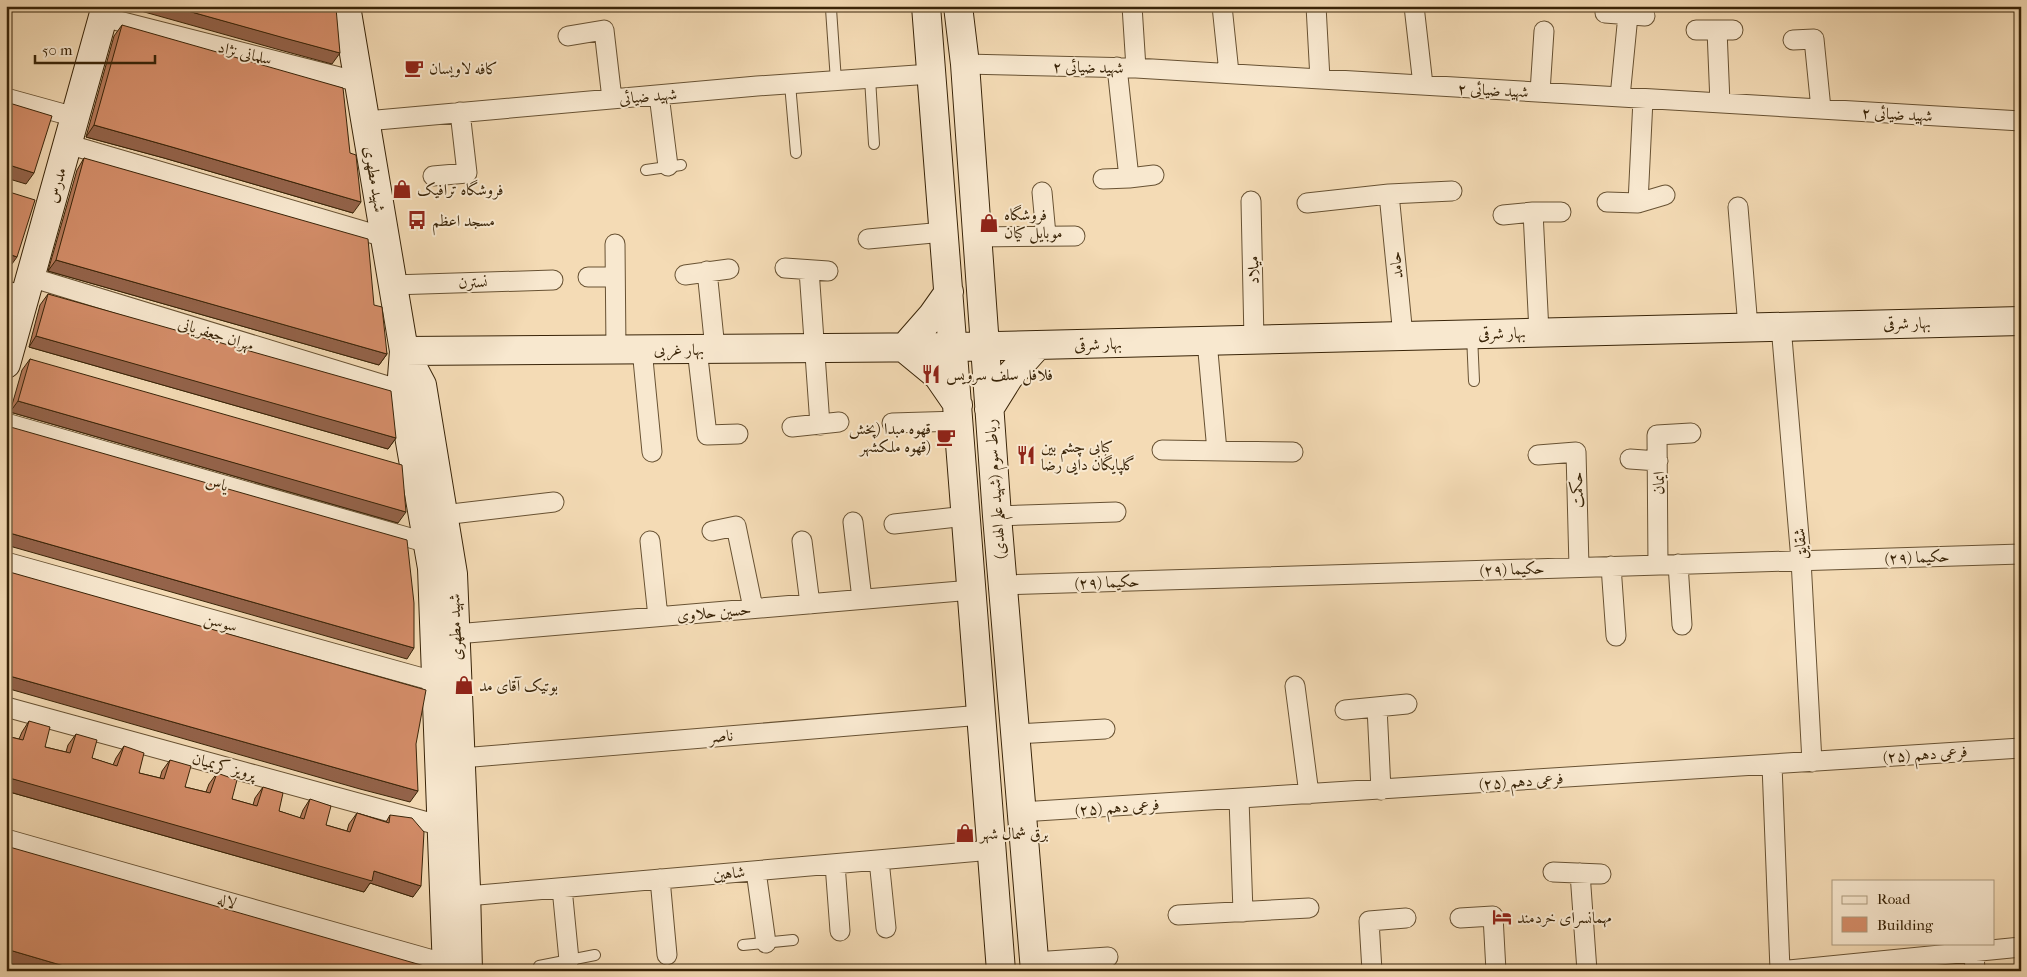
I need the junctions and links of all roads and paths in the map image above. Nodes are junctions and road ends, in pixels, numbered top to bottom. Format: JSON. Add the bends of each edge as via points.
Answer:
{"nodes":[{"id":1,"x":346,"y":6,"type":"edge"},
{"id":2,"x":926,"y":6,"type":"edge"},
{"id":3,"x":958,"y":6,"type":"edge"},
{"id":4,"x":1132,"y":6,"type":"edge"},
{"id":5,"x":1222,"y":6,"type":"edge"},
{"id":6,"x":1316,"y":6,"type":"edge"},
{"id":7,"x":1414,"y":6,"type":"edge"},
{"id":8,"x":831,"y":9,"type":"dead end"},
{"id":9,"x":104,"y":11,"type":"edge"},
{"id":10,"x":1605,"y":13,"type":"dead end"},
{"id":11,"x":1696,"y":30,"type":"dead end"},
{"id":12,"x":1544,"y":31,"type":"dead end"},
{"id":13,"x":568,"y":36,"type":"dead end"},
{"id":14,"x":1793,"y":40,"type":"dead end"},
{"id":15,"x":964,"y":64,"type":"junction"},
{"id":16,"x":1117,"y":67,"type":"junction"},
{"id":17,"x":1136,"y":68,"type":"junction"},
{"id":18,"x":931,"y":74,"type":"junction"},
{"id":19,"x":1229,"y":74,"type":"junction"},
{"id":20,"x":870,"y":78,"type":"junction"},
{"id":21,"x":1320,"y":79,"type":"junction"},
{"id":22,"x":836,"y":81,"type":"junction"},
{"id":23,"x":359,"y":82,"type":"junction"},
{"id":24,"x":790,"y":84,"type":"junction"},
{"id":25,"x":1423,"y":85,"type":"junction"},
{"id":26,"x":1540,"y":92,"type":"junction"},
{"id":27,"x":658,"y":95,"type":"junction"},
{"id":28,"x":1620,"y":97,"type":"junction"},
{"id":29,"x":6,"y":98,"type":"edge"},
{"id":30,"x":612,"y":99,"type":"junction"},
{"id":31,"x":1643,"y":99,"type":"junction"},
{"id":32,"x":1720,"y":103,"type":"junction"},
{"id":33,"x":1821,"y":109,"type":"junction"},
{"id":34,"x":460,"y":112,"type":"junction"},
{"id":35,"x":75,"y":118,"type":"junction"},
{"id":36,"x":366,"y":121,"type":"junction"},
{"id":37,"x":2021,"y":121,"type":"edge"},
{"id":38,"x":67,"y":144,"type":"junction"},
{"id":39,"x":874,"y":144,"type":"dead end"},
{"id":40,"x":796,"y":153,"type":"dead end"},
{"id":41,"x":675,"y":166,"type":"joint"},
{"id":42,"x":646,"y":170,"type":"dead end"},
{"id":43,"x":1154,"y":175,"type":"dead end"},
{"id":44,"x":433,"y":176,"type":"dead end"},
{"id":45,"x":1129,"y":178,"type":"junction"},
{"id":46,"x":1103,"y":179,"type":"dead end"},
{"id":47,"x":1452,"y":191,"type":"dead end"},
{"id":48,"x":1042,"y":192,"type":"dead end"},
{"id":49,"x":1390,"y":194,"type":"junction"},
{"id":50,"x":1665,"y":196,"type":"dead end"},
{"id":51,"x":1251,"y":200,"type":"dead end"},
{"id":52,"x":1607,"y":202,"type":"dead end"},
{"id":53,"x":1307,"y":203,"type":"dead end"},
{"id":54,"x":1638,"y":203,"type":"junction"},
{"id":55,"x":1738,"y":207,"type":"dead end"},
{"id":56,"x":1533,"y":212,"type":"junction"},
{"id":57,"x":1561,"y":212,"type":"dead end"},
{"id":58,"x":1503,"y":215,"type":"dead end"},
{"id":59,"x":944,"y":232,"type":"junction"},
{"id":60,"x":1046,"y":235,"type":"junction"},
{"id":61,"x":1075,"y":236,"type":"dead end"},
{"id":62,"x":384,"y":237,"type":"junction"},
{"id":63,"x":976,"y":237,"type":"junction"},
{"id":64,"x":868,"y":239,"type":"dead end"},
{"id":65,"x":615,"y":244,"type":"dead end"},
{"id":66,"x":785,"y":268,"type":"dead end"},
{"id":67,"x":729,"y":269,"type":"dead end"},
{"id":68,"x":707,"y":271,"type":"junction"},
{"id":69,"x":685,"y":275,"type":"dead end"},
{"id":70,"x":588,"y":277,"type":"dead end"},
{"id":71,"x":615,"y":277,"type":"junction"},
{"id":72,"x":553,"y":280,"type":"dead end"},
{"id":73,"x":392,"y":285,"type":"junction"},
{"id":74,"x":21,"y":288,"type":"edge"},
{"id":75,"x":949,"y":292,"type":"junction"},
{"id":76,"x":2021,"y":320,"type":"edge"},
{"id":77,"x":1781,"y":326,"type":"junction"},
{"id":78,"x":1748,"y":327,"type":"junction"},
{"id":79,"x":1539,"y":332,"type":"junction"},
{"id":80,"x":1472,"y":334,"type":"junction"},
{"id":81,"x":1403,"y":336,"type":"junction"},
{"id":82,"x":1254,"y":340,"type":"junction"},
{"id":83,"x":1207,"y":341,"type":"junction"},
{"id":84,"x":1038,"y":345,"type":"junction"},
{"id":85,"x":953,"y":347,"type":"junction"},
{"id":86,"x":984,"y":347,"type":"junction"},
{"id":87,"x":814,"y":348,"type":"junction"},
{"id":88,"x":904,"y":348,"type":"junction"},
{"id":89,"x":629,"y":349,"type":"junction"},
{"id":90,"x":706,"y":349,"type":"junction"},
{"id":91,"x":404,"y":351,"type":"junction"},
{"id":92,"x":6,"y":364,"type":"edge"},
{"id":93,"x":1474,"y":381,"type":"dead end"},
{"id":94,"x":401,"y":390,"type":"junction"},
{"id":95,"x":989,"y":409,"type":"junction"},
{"id":96,"x":958,"y":413,"type":"junction"},
{"id":97,"x":840,"y":422,"type":"dead end"},
{"id":98,"x":6,"y":423,"type":"edge"},
{"id":99,"x":892,"y":423,"type":"dead end"},
{"id":100,"x":820,"y":425,"type":"junction"},
{"id":101,"x":792,"y":427,"type":"dead end"},
{"id":102,"x":1691,"y":433,"type":"dead end"},
{"id":103,"x":738,"y":434,"type":"dead end"},
{"id":104,"x":1162,"y":450,"type":"dead end"},
{"id":105,"x":1217,"y":451,"type":"junction"},
{"id":106,"x":652,"y":452,"type":"dead end"},
{"id":107,"x":1293,"y":452,"type":"dead end"},
{"id":108,"x":1538,"y":455,"type":"dead end"},
{"id":109,"x":1630,"y":459,"type":"dead end"},
{"id":110,"x":1658,"y":461,"type":"junction"},
{"id":111,"x":554,"y":502,"type":"dead end"},
{"id":112,"x":1116,"y":512,"type":"dead end"},
{"id":113,"x":443,"y":514,"type":"junction"},
{"id":114,"x":966,"y":516,"type":"junction"},
{"id":115,"x":997,"y":516,"type":"junction"},
{"id":116,"x":853,"y":522,"type":"dead end"},
{"id":117,"x":894,"y":524,"type":"dead end"},
{"id":118,"x":712,"y":530,"type":"dead end"},
{"id":119,"x":650,"y":541,"type":"dead end"},
{"id":120,"x":802,"y":541,"type":"dead end"},
{"id":121,"x":428,"y":543,"type":"junction"},
{"id":122,"x":2021,"y":554,"type":"edge"},
{"id":123,"x":1801,"y":560,"type":"junction"},
{"id":124,"x":6,"y":562,"type":"edge"},
{"id":125,"x":1658,"y":564,"type":"junction"},
{"id":126,"x":1678,"y":564,"type":"junction"},
{"id":127,"x":1611,"y":566,"type":"junction"},
{"id":128,"x":1579,"y":567,"type":"junction"},
{"id":129,"x":1003,"y":585,"type":"junction"},
{"id":130,"x":972,"y":590,"type":"junction"},
{"id":131,"x":862,"y":599,"type":"junction"},
{"id":132,"x":810,"y":604,"type":"junction"},
{"id":133,"x":753,"y":608,"type":"junction"},
{"id":134,"x":658,"y":617,"type":"junction"},
{"id":135,"x":1682,"y":625,"type":"dead end"},
{"id":136,"x":456,"y":634,"type":"junction"},
{"id":137,"x":1616,"y":636,"type":"dead end"},
{"id":138,"x":437,"y":682,"type":"junction"},
{"id":139,"x":1295,"y":686,"type":"dead end"},
{"id":140,"x":1407,"y":704,"type":"dead end"},
{"id":141,"x":6,"y":707,"type":"edge"},
{"id":142,"x":1376,"y":707,"type":"junction"},
{"id":143,"x":1345,"y":710,"type":"dead end"},
{"id":144,"x":982,"y":715,"type":"junction"},
{"id":145,"x":1105,"y":729,"type":"dead end"},
{"id":146,"x":1015,"y":734,"type":"junction"},
{"id":147,"x":2021,"y":748,"type":"edge"},
{"id":148,"x":461,"y":758,"type":"junction"},
{"id":149,"x":1812,"y":762,"type":"junction"},
{"id":150,"x":1772,"y":765,"type":"junction"},
{"id":151,"x":1381,"y":790,"type":"junction"},
{"id":152,"x":1308,"y":794,"type":"junction"},
{"id":153,"x":1239,"y":799,"type":"junction"},
{"id":154,"x":1021,"y":812,"type":"junction"},
{"id":155,"x":442,"y":826,"type":"junction"},
{"id":156,"x":6,"y":839,"type":"edge"},
{"id":157,"x":992,"y":850,"type":"junction"},
{"id":158,"x":879,"y":860,"type":"junction"},
{"id":159,"x":835,"y":864,"type":"junction"},
{"id":160,"x":756,"y":871,"type":"junction"},
{"id":161,"x":1553,"y":872,"type":"dead end"},
{"id":162,"x":1580,"y":873,"type":"junction"},
{"id":163,"x":1601,"y":874,"type":"dead end"},
{"id":164,"x":660,"y":879,"type":"junction"},
{"id":165,"x":562,"y":888,"type":"junction"},
{"id":166,"x":467,"y":896,"type":"junction"},
{"id":167,"x":1309,"y":908,"type":"dead end"},
{"id":168,"x":1243,"y":912,"type":"junction"},
{"id":169,"x":1178,"y":915,"type":"dead end"},
{"id":170,"x":1406,"y":918,"type":"dead end"},
{"id":171,"x":1460,"y":918,"type":"dead end"},
{"id":172,"x":999,"y":923,"type":"junction"},
{"id":173,"x":1031,"y":923,"type":"junction"},
{"id":174,"x":886,"y":928,"type":"dead end"},
{"id":175,"x":840,"y":931,"type":"dead end"},
{"id":176,"x":793,"y":940,"type":"dead end"},
{"id":177,"x":766,"y":942,"type":"junction"},
{"id":178,"x":744,"y":945,"type":"dead end"},
{"id":179,"x":2021,"y":947,"type":"edge"},
{"id":180,"x":1974,"y":952,"type":"junction"},
{"id":181,"x":594,"y":955,"type":"dead end"},
{"id":182,"x":668,"y":955,"type":"dead end"},
{"id":183,"x":1108,"y":957,"type":"dead end"},
{"id":184,"x":569,"y":960,"type":"junction"},
{"id":185,"x":539,"y":966,"type":"dead end"},
{"id":186,"x":1034,"y":966,"type":"edge"},
{"id":187,"x":454,"y":968,"type":"edge"},
{"id":188,"x":1001,"y":971,"type":"edge"},
{"id":189,"x":1372,"y":971,"type":"edge"},
{"id":190,"x":1496,"y":971,"type":"edge"},
{"id":191,"x":1587,"y":971,"type":"edge"},
{"id":192,"x":1779,"y":971,"type":"edge"},
{"id":193,"x":1975,"y":971,"type":"edge"}],
"edges":[{"from":1,"to":23,"type":"main road","name":"شهید مطهری"},
{"from":2,"to":18,"type":"main road","name":"رباط سوم (شهید علم الهدی)"},
{"from":3,"to":15,"type":"main road","name":"رباط سوم (شهید علم الهدی)"},
{"from":4,"to":17,"type":"street"},
{"from":5,"to":19,"type":"street"},
{"from":6,"to":21,"type":"street"},
{"from":7,"to":25,"type":"street"},
{"from":8,"to":22,"type":"lane"},
{"from":9,"to":23,"type":"street","name":"سلمانی نژاد"},
{"from":9,"to":35,"type":"main road","name":"مدرس"},
{"from":10,"to":28,"type":"street","via":[[1636,16]]},
{"from":11,"to":32,"type":"street","via":[[1725,30]]},
{"from":12,"to":26,"type":"street"},
{"from":13,"to":30,"type":"street","via":[[604,30]]},
{"from":14,"to":33,"type":"street","via":[[1814,39]]},
{"from":15,"to":16,"type":"street","name":"شهید ضیائی ۲"},
{"from":15,"to":63,"type":"main road","name":"رباط سوم (شهید علم الهدی)"},
{"from":16,"to":17,"type":"street","name":"شهید ضیائی ۲"},
{"from":16,"to":45,"type":"street"},
{"from":17,"to":19,"type":"street","name":"شهید ضیائی ۲"},
{"from":18,"to":20,"type":"street","name":"شهید ضیائی"},
{"from":18,"to":59,"type":"main road","name":"رباط سوم (شهید علم الهدی)"},
{"from":19,"to":21,"type":"street","name":"شهید ضیائی ۲"},
{"from":20,"to":22,"type":"street","name":"شهید ضیائی"},
{"from":20,"to":39,"type":"lane"},
{"from":21,"to":25,"type":"street","name":"شهید ضیائی ۲"},
{"from":22,"to":24,"type":"street","name":"شهید ضیائی"},
{"from":23,"to":36,"type":"main road","name":"شهید مطهری"},
{"from":24,"to":27,"type":"street","name":"شهید ضیائی"},
{"from":24,"to":40,"type":"lane"},
{"from":25,"to":26,"type":"street","name":"شهید ضیائی ۲"},
{"from":26,"to":28,"type":"street","name":"شهید ضیائی ۲"},
{"from":27,"to":30,"type":"street","name":"شهید ضیائی"},
{"from":27,"to":41,"type":"street"},
{"from":28,"to":31,"type":"street","name":"شهید ضیائی ۲"},
{"from":29,"to":35,"type":"street"},
{"from":30,"to":34,"type":"street","name":"شهید ضیائی"},
{"from":31,"to":32,"type":"street","name":"شهید ضیائی ۲"},
{"from":31,"to":54,"type":"street"},
{"from":32,"to":33,"type":"street","name":"شهید ضیائی ۲"},
{"from":33,"to":37,"type":"street","name":"شهید ضیائی ۲"},
{"from":34,"to":36,"type":"street","name":"شهید ضیائی"},
{"from":34,"to":44,"type":"street","via":[[467,173]]},
{"from":35,"to":38,"type":"main road","name":"مدرس"},
{"from":36,"to":62,"type":"main road","name":"شهید مطهری"},
{"from":38,"to":62,"type":"street"},
{"from":38,"to":74,"type":"main road","name":"مدرس"},
{"from":41,"to":42,"type":"lane"},
{"from":43,"to":45,"type":"street"},
{"from":45,"to":46,"type":"street"},
{"from":47,"to":49,"type":"street"},
{"from":48,"to":60,"type":"street"},
{"from":49,"to":53,"type":"street"},
{"from":49,"to":81,"type":"street","name":"حامد"},
{"from":50,"to":54,"type":"street"},
{"from":51,"to":82,"type":"street","name":"میلاد"},
{"from":52,"to":54,"type":"street"},
{"from":55,"to":78,"type":"street"},
{"from":56,"to":57,"type":"street"},
{"from":56,"to":58,"type":"street"},
{"from":56,"to":79,"type":"street"},
{"from":59,"to":64,"type":"street"},
{"from":59,"to":75,"type":"main road","name":"رباط سوم (شهید علم الهدی)"},
{"from":60,"to":61,"type":"street"},
{"from":60,"to":63,"type":"street"},
{"from":62,"to":73,"type":"main road","name":"شهید مطهری"},
{"from":63,"to":86,"type":"main road","name":"رباط سوم (شهید علم الهدی)"},
{"from":65,"to":71,"type":"street"},
{"from":66,"to":87,"type":"street","via":[[818,270]]},
{"from":67,"to":68,"type":"street"},
{"from":68,"to":69,"type":"street"},
{"from":68,"to":90,"type":"street"},
{"from":70,"to":71,"type":"street"},
{"from":71,"to":89,"type":"street"},
{"from":72,"to":73,"type":"street","name":"نسترن"},
{"from":73,"to":91,"type":"main road","name":"شهید مطهری"},
{"from":74,"to":92,"type":"main road","name":"مدرس"},
{"from":74,"to":94,"type":"street","name":"مهران جعفریانی"},
{"from":75,"to":85,"type":"main road","name":"رباط سوم (شهید علم الهدی)"},
{"from":75,"to":88,"type":"main road"},
{"from":76,"to":77,"type":"main road","name":"بهار شرقی"},
{"from":77,"to":78,"type":"main road","name":"بهار شرقی"},
{"from":77,"to":123,"type":"street","name":"شقایق"},
{"from":78,"to":79,"type":"main road","name":"بهار شرقی"},
{"from":79,"to":80,"type":"main road","name":"بهار شرقی"},
{"from":80,"to":81,"type":"main road","name":"بهار شرقی"},
{"from":80,"to":93,"type":"lane"},
{"from":81,"to":82,"type":"main road","name":"بهار شرقی"},
{"from":82,"to":83,"type":"main road","name":"بهار شرقی"},
{"from":83,"to":84,"type":"main road","name":"بهار شرقی"},
{"from":83,"to":105,"type":"street"},
{"from":84,"to":86,"type":"main road","name":"بهار شرقی"},
{"from":84,"to":95,"type":"main road","via":[[1009,377]]},
{"from":85,"to":86,"type":"main road","name":"بهار شرقی"},
{"from":85,"to":88,"type":"main road","name":"بهار غربی"},
{"from":85,"to":96,"type":"main road","name":"رباط سوم (شهید علم الهدی)"},
{"from":86,"to":95,"type":"main road","name":"رباط سوم (شهید علم الهدی)"},
{"from":87,"to":88,"type":"main road","name":"بهار غربی"},
{"from":87,"to":90,"type":"main road","name":"بهار غربی"},
{"from":87,"to":100,"type":"street"},
{"from":88,"to":96,"type":"main road","via":[[938,376]]},
{"from":89,"to":90,"type":"main road","name":"بهار غربی"},
{"from":89,"to":91,"type":"main road","name":"بهار غربی"},
{"from":89,"to":106,"type":"street"},
{"from":90,"to":103,"type":"street","via":[[707,435]]},
{"from":91,"to":94,"type":"main road","name":"شهید مطهری"},
{"from":91,"to":113,"type":"main road","name":"شهید مطهری","via":[[422,385]]},
{"from":94,"to":121,"type":"main road","name":"شهید مطهری"},
{"from":95,"to":115,"type":"main road","name":"رباط سوم (شهید علم الهدی)"},
{"from":96,"to":99,"type":"street"},
{"from":96,"to":114,"type":"main road","name":"رباط سوم (شهید علم الهدی)"},
{"from":97,"to":100,"type":"street"},
{"from":98,"to":121,"type":"street","name":"یاس"},
{"from":100,"to":101,"type":"street"},
{"from":102,"to":110,"type":"street","name":"ایمان","via":[[1657,435]]},
{"from":104,"to":105,"type":"street"},
{"from":105,"to":107,"type":"street"},
{"from":108,"to":128,"type":"street","name":"حکمت","via":[[1576,452]]},
{"from":109,"to":110,"type":"street"},
{"from":110,"to":125,"type":"street","name":"ایمان"},
{"from":111,"to":113,"type":"street"},
{"from":112,"to":115,"type":"street"},
{"from":113,"to":136,"type":"main road","name":"شهید مطهری","via":[[453,574]]},
{"from":114,"to":117,"type":"street"},
{"from":114,"to":130,"type":"main road","name":"رباط سوم (شهید علم الهدی)"},
{"from":115,"to":129,"type":"main road","name":"رباط سوم (شهید علم الهدی)"},
{"from":116,"to":131,"type":"street"},
{"from":118,"to":133,"type":"street","via":[[736,526]]},
{"from":119,"to":134,"type":"street"},
{"from":120,"to":132,"type":"street"},
{"from":121,"to":138,"type":"main road","name":"شهید مطهری"},
{"from":122,"to":123,"type":"street","name":"حکیما (۲۹)"},
{"from":123,"to":126,"type":"street","name":"حکیما (۲۹)"},
{"from":123,"to":149,"type":"street","name":"شقایق"},
{"from":124,"to":138,"type":"street","name":"سوسن"},
{"from":125,"to":126,"type":"street","name":"حکیما (۲۹)"},
{"from":125,"to":127,"type":"street","name":"حکیما (۲۹)"},
{"from":126,"to":135,"type":"street"},
{"from":127,"to":128,"type":"street","name":"حکیما (۲۹)"},
{"from":127,"to":137,"type":"street"},
{"from":128,"to":129,"type":"street","name":"حکیما (۲۹)"},
{"from":129,"to":146,"type":"main road","name":"رباط سوم (شهید علم الهدی)"},
{"from":130,"to":131,"type":"street","name":"حسین حلاوی"},
{"from":130,"to":144,"type":"main road","name":"رباط سوم (شهید علم الهدی)"},
{"from":131,"to":132,"type":"street","name":"حسین حلاوی"},
{"from":132,"to":133,"type":"street","name":"حسین حلاوی"},
{"from":133,"to":134,"type":"street","name":"حسین حلاوی"},
{"from":134,"to":136,"type":"street","name":"حسین حلاوی"},
{"from":136,"to":148,"type":"main road","name":"شهید مطهری"},
{"from":138,"to":155,"type":"main road","name":"شهید مطهری"},
{"from":139,"to":152,"type":"street"},
{"from":140,"to":142,"type":"street"},
{"from":141,"to":155,"type":"street","name":"پرویز کریمیان"},
{"from":142,"to":143,"type":"street"},
{"from":142,"to":151,"type":"street"},
{"from":144,"to":148,"type":"street","name":"ناصر"},
{"from":144,"to":157,"type":"main road","name":"رباط سوم (شهید علم الهدی)"},
{"from":145,"to":146,"type":"street"},
{"from":146,"to":154,"type":"main road","name":"رباط سوم (شهید علم الهدی)"},
{"from":147,"to":149,"type":"street","name":"فرعی دهم (۲۵)"},
{"from":148,"to":166,"type":"main road","name":"شهید مطهری"},
{"from":149,"to":150,"type":"street","name":"فرعی دهم (۲۵)"},
{"from":150,"to":151,"type":"street","name":"فرعی دهم (۲۵)"},
{"from":150,"to":192,"type":"street"},
{"from":151,"to":152,"type":"street","name":"فرعی دهم (۲۵)"},
{"from":152,"to":153,"type":"street","name":"فرعی دهم (۲۵)"},
{"from":153,"to":154,"type":"street","name":"فرعی دهم (۲۵)"},
{"from":153,"to":168,"type":"street"},
{"from":154,"to":173,"type":"main road","name":"رباط سوم (شهید علم الهدی)"},
{"from":155,"to":187,"type":"main road","name":"شهید مطهری"},
{"from":156,"to":187,"type":"street","name":"لاله"},
{"from":157,"to":158,"type":"street","name":"شاهین"},
{"from":157,"to":172,"type":"main road","name":"رباط سوم (شهید علم الهدی)"},
{"from":158,"to":159,"type":"street","name":"شاهین"},
{"from":158,"to":174,"type":"street"},
{"from":159,"to":160,"type":"street","name":"شاهین"},
{"from":159,"to":175,"type":"street"},
{"from":160,"to":164,"type":"street","name":"شاهین"},
{"from":160,"to":177,"type":"street"},
{"from":161,"to":162,"type":"street"},
{"from":162,"to":163,"type":"street"},
{"from":162,"to":191,"type":"street"},
{"from":164,"to":165,"type":"street","name":"شاهین"},
{"from":164,"to":182,"type":"street"},
{"from":165,"to":166,"type":"street","name":"شاهین"},
{"from":165,"to":184,"type":"street"},
{"from":166,"to":187,"type":"main road","name":"شهید مطهری"},
{"from":167,"to":168,"type":"street"},
{"from":168,"to":169,"type":"street"},
{"from":170,"to":189,"type":"street","via":[[1369,921]]},
{"from":171,"to":190,"type":"street","via":[[1493,916]]},
{"from":172,"to":173,"type":"main road","via":[[1008,933],[1022,933]]},
{"from":172,"to":188,"type":"main road","name":"رباط سوم (شهید علم الهدی)"},
{"from":173,"to":186,"type":"main road","name":"رباط سوم (شهید علم الهدی)"},
{"from":176,"to":177,"type":"lane"},
{"from":177,"to":178,"type":"lane"},
{"from":179,"to":180,"type":"street"},
{"from":180,"to":192,"type":"street"},
{"from":180,"to":193,"type":"street"},
{"from":181,"to":184,"type":"lane"},
{"from":183,"to":186,"type":"street"},
{"from":184,"to":185,"type":"lane"}]}
